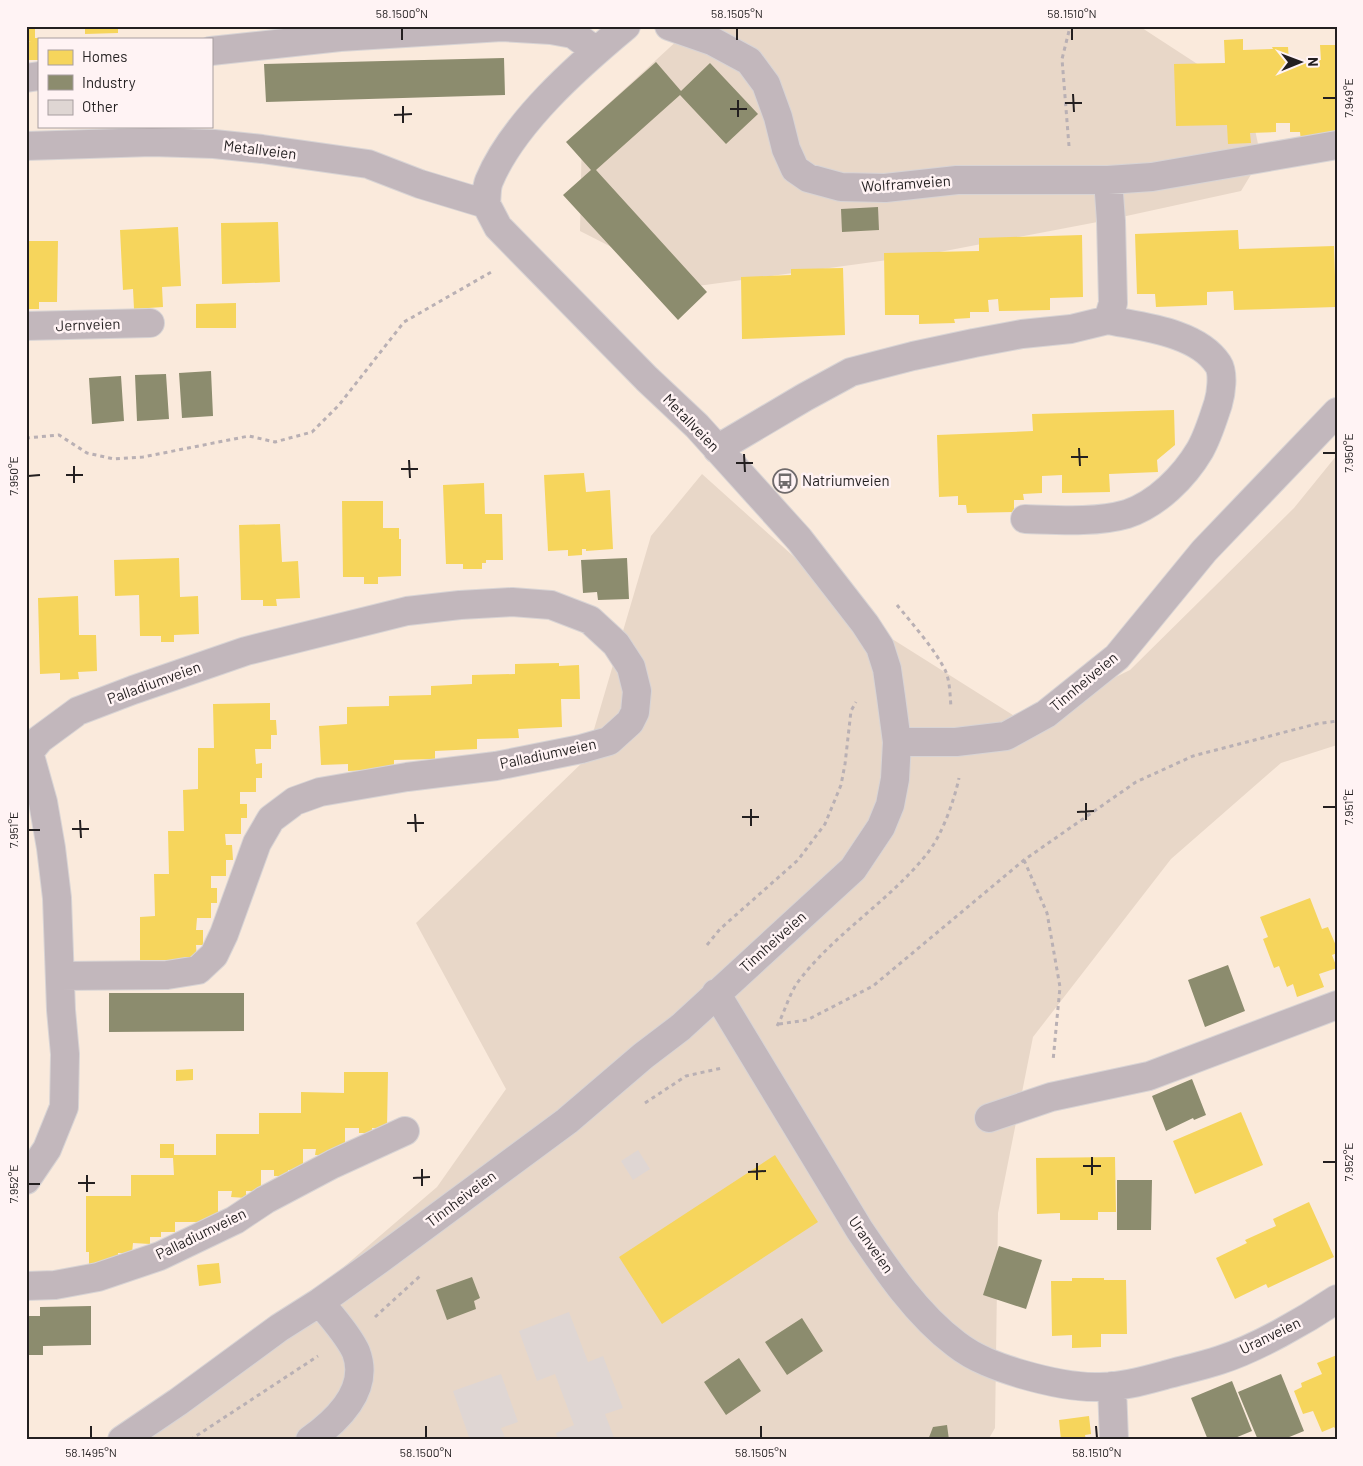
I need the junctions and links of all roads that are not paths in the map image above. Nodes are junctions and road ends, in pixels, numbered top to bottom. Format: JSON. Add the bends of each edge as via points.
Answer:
{"nodes":[{"id":1,"x":626,"y":26,"type":"edge"},
{"id":2,"x":669,"y":26,"type":"edge"},
{"id":3,"x":596,"y":50,"type":"junction"},
{"id":4,"x":212,"y":51,"type":"edge"},
{"id":5,"x":1337,"y":145,"type":"edge"},
{"id":6,"x":26,"y":146,"type":"edge"},
{"id":7,"x":1108,"y":180,"type":"junction"},
{"id":8,"x":486,"y":204,"type":"junction"},
{"id":9,"x":1108,"y":320,"type":"junction"},
{"id":10,"x":150,"y":323,"type":"dead end"},
{"id":11,"x":26,"y":326,"type":"edge"},
{"id":12,"x":1337,"y":412,"type":"edge"},
{"id":13,"x":717,"y":449,"type":"junction"},
{"id":14,"x":1025,"y":519,"type":"dead end"},
{"id":15,"x":897,"y":742,"type":"junction"},
{"id":16,"x":28,"y":750,"type":"edge"},
{"id":17,"x":60,"y":976,"type":"junction"},
{"id":18,"x":716,"y":993,"type":"junction"},
{"id":19,"x":1337,"y":1005,"type":"edge"},
{"id":20,"x":988,"y":1118,"type":"dead end"},
{"id":21,"x":405,"y":1131,"type":"dead end"},
{"id":22,"x":26,"y":1180,"type":"edge"},
{"id":23,"x":26,"y":1286,"type":"edge"},
{"id":24,"x":1337,"y":1299,"type":"edge"},
{"id":25,"x":320,"y":1302,"type":"junction"},
{"id":26,"x":1112,"y":1386,"type":"junction"},
{"id":27,"x":122,"y":1440,"type":"edge"},
{"id":28,"x":310,"y":1440,"type":"edge"},
{"id":29,"x":1114,"y":1440,"type":"edge"}],
"edges":[{"from":1,"to":3,"type":"street"},
{"from":2,"to":7,"type":"street","name":"Wolframveien","via":[[712,41],[749,61],[766,84],[795,169],[808,178],[841,187],[885,188],[957,180]]},
{"from":3,"to":4,"type":"street","via":[[573,34],[502,27],[340,37]]},
{"from":3,"to":8,"type":"street","via":[[536,109],[510,142],[488,182]]},
{"from":5,"to":7,"type":"street","name":"Wolframveien","via":[[1152,177]]},
{"from":6,"to":8,"type":"street","name":"Metallveien","via":[[152,142],[262,148],[368,164]]},
{"from":7,"to":9,"type":"street","via":[[1113,303]]},
{"from":8,"to":13,"type":"street","name":"Metallveien","via":[[498,227]]},
{"from":9,"to":13,"type":"street","via":[[1071,329],[974,343],[852,372]]},
{"from":9,"to":14,"type":"street","via":[[1179,336],[1205,349],[1219,365],[1222,390],[1213,419],[1200,450],[1176,481],[1152,502],[1127,514],[1095,519]]},
{"from":10,"to":11,"type":"street","name":"Jernveien"},
{"from":12,"to":15,"type":"street","name":"Tinnheiveien","via":[[1204,551],[1117,657],[1046,714],[1006,736],[956,742]]},
{"from":13,"to":15,"type":"street","name":"Metallveien","via":[[799,539],[880,647],[887,669]]},
{"from":15,"to":18,"type":"street","name":"Tinnheiveien","via":[[896,779],[890,805],[881,827],[853,869]]},
{"from":16,"to":17,"type":"street","name":"Palladiumveien","via":[[43,802],[51,848]]},
{"from":16,"to":17,"type":"street","name":"Palladiumveien","via":[[78,711],[246,651],[406,611],[460,605],[512,602],[551,605],[590,620],[616,644],[631,667],[636,691],[635,712],[630,722],[609,741],[496,766],[407,776],[320,792],[294,801],[271,819],[257,843],[224,934],[214,955],[198,970],[167,975]]},
{"from":17,"to":22,"type":"street","name":"Palladiumveien","via":[[65,1054],[64,1107],[46,1149]]},
{"from":18,"to":25,"type":"street","name":"Tinnheiveien","via":[[681,1027],[567,1121]]},
{"from":18,"to":26,"type":"street","name":"Uranveien","via":[[859,1229],[881,1262],[930,1322],[956,1345],[1001,1368],[1056,1384],[1096,1388]]},
{"from":19,"to":20,"type":"street","via":[[1149,1076],[1051,1097]]},
{"from":21,"to":23,"type":"street","name":"Palladiumveien","via":[[333,1164],[235,1220],[160,1256],[98,1277]]},
{"from":24,"to":26,"type":"street","name":"Uranveien","via":[[1261,1342],[1221,1360]]},
{"from":25,"to":27,"type":"street","name":"Tinnheiveien"},
{"from":25,"to":28,"type":"street","via":[[347,1336],[356,1352],[361,1373],[354,1394],[339,1417]]},
{"from":26,"to":29,"type":"street"}]}
